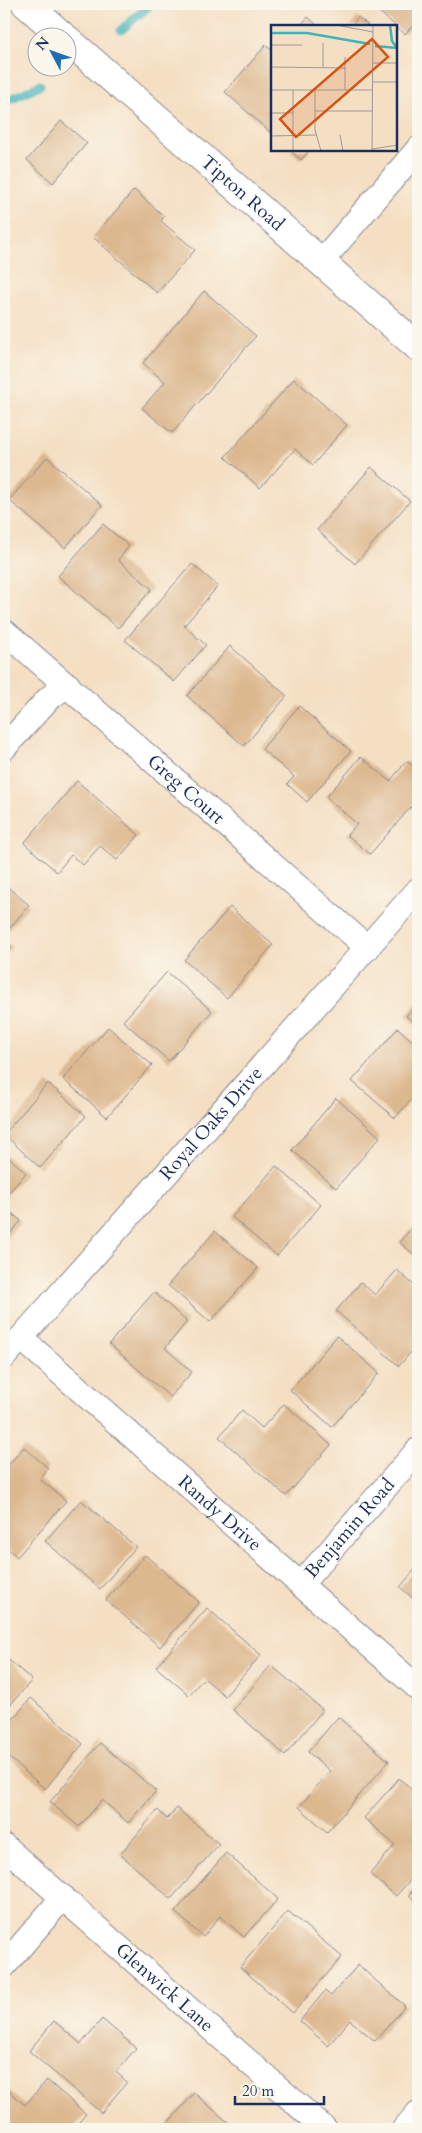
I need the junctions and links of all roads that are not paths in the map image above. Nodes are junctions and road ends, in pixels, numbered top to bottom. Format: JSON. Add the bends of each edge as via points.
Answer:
{"nodes":[{"id":1,"x":26,"y":4,"type":"edge"},
{"id":2,"x":53,"y":28,"type":"edge"},
{"id":3,"x":78,"y":49,"type":"edge"},
{"id":4,"x":418,"y":149,"type":"edge"},
{"id":5,"x":321,"y":262,"type":"junction"},
{"id":6,"x":418,"y":347,"type":"edge"},
{"id":7,"x":4,"y":630,"type":"edge"},
{"id":8,"x":68,"y":685,"type":"junction"},
{"id":9,"x":4,"y":748,"type":"edge"},
{"id":10,"x":418,"y":890,"type":"edge"},
{"id":11,"x":368,"y":948,"type":"junction"},
{"id":12,"x":21,"y":1338,"type":"junction"},
{"id":13,"x":4,"y":1357,"type":"edge"},
{"id":14,"x":418,"y":1450,"type":"edge"},
{"id":15,"x":301,"y":1584,"type":"junction"},
{"id":16,"x":418,"y":1688,"type":"edge"},
{"id":17,"x":4,"y":1846,"type":"edge"},
{"id":18,"x":63,"y":1897,"type":"junction"},
{"id":19,"x":4,"y":1966,"type":"edge"},
{"id":20,"x":418,"y":2113,"type":"edge"},
{"id":21,"x":325,"y":2129,"type":"edge"},
{"id":22,"x":404,"y":2129,"type":"edge"}],
"edges":[{"from":1,"to":2,"type":"street","name":"Tipton Road"},
{"from":3,"to":5,"type":"street","name":"Tipton Road"},
{"from":4,"to":5,"type":"street"},
{"from":5,"to":6,"type":"street","name":"Tipton Road"},
{"from":7,"to":8,"type":"street","name":"Greg Court"},
{"from":8,"to":9,"type":"street","via":[[49,698]]},
{"from":8,"to":11,"type":"street","name":"Greg Court"},
{"from":10,"to":11,"type":"street","name":"Royal Oaks Drive"},
{"from":11,"to":12,"type":"street","name":"Royal Oaks Drive"},
{"from":12,"to":13,"type":"street","name":"Royal Oaks Drive"},
{"from":12,"to":15,"type":"street","name":"Randy Drive"},
{"from":14,"to":15,"type":"street","name":"Benjamin Road"},
{"from":15,"to":16,"type":"street","name":"Randy Drive"},
{"from":17,"to":18,"type":"street","name":"Glenwick Lane"},
{"from":18,"to":19,"type":"street"},
{"from":18,"to":21,"type":"street","name":"Glenwick Lane"},
{"from":20,"to":22,"type":"street"}]}
